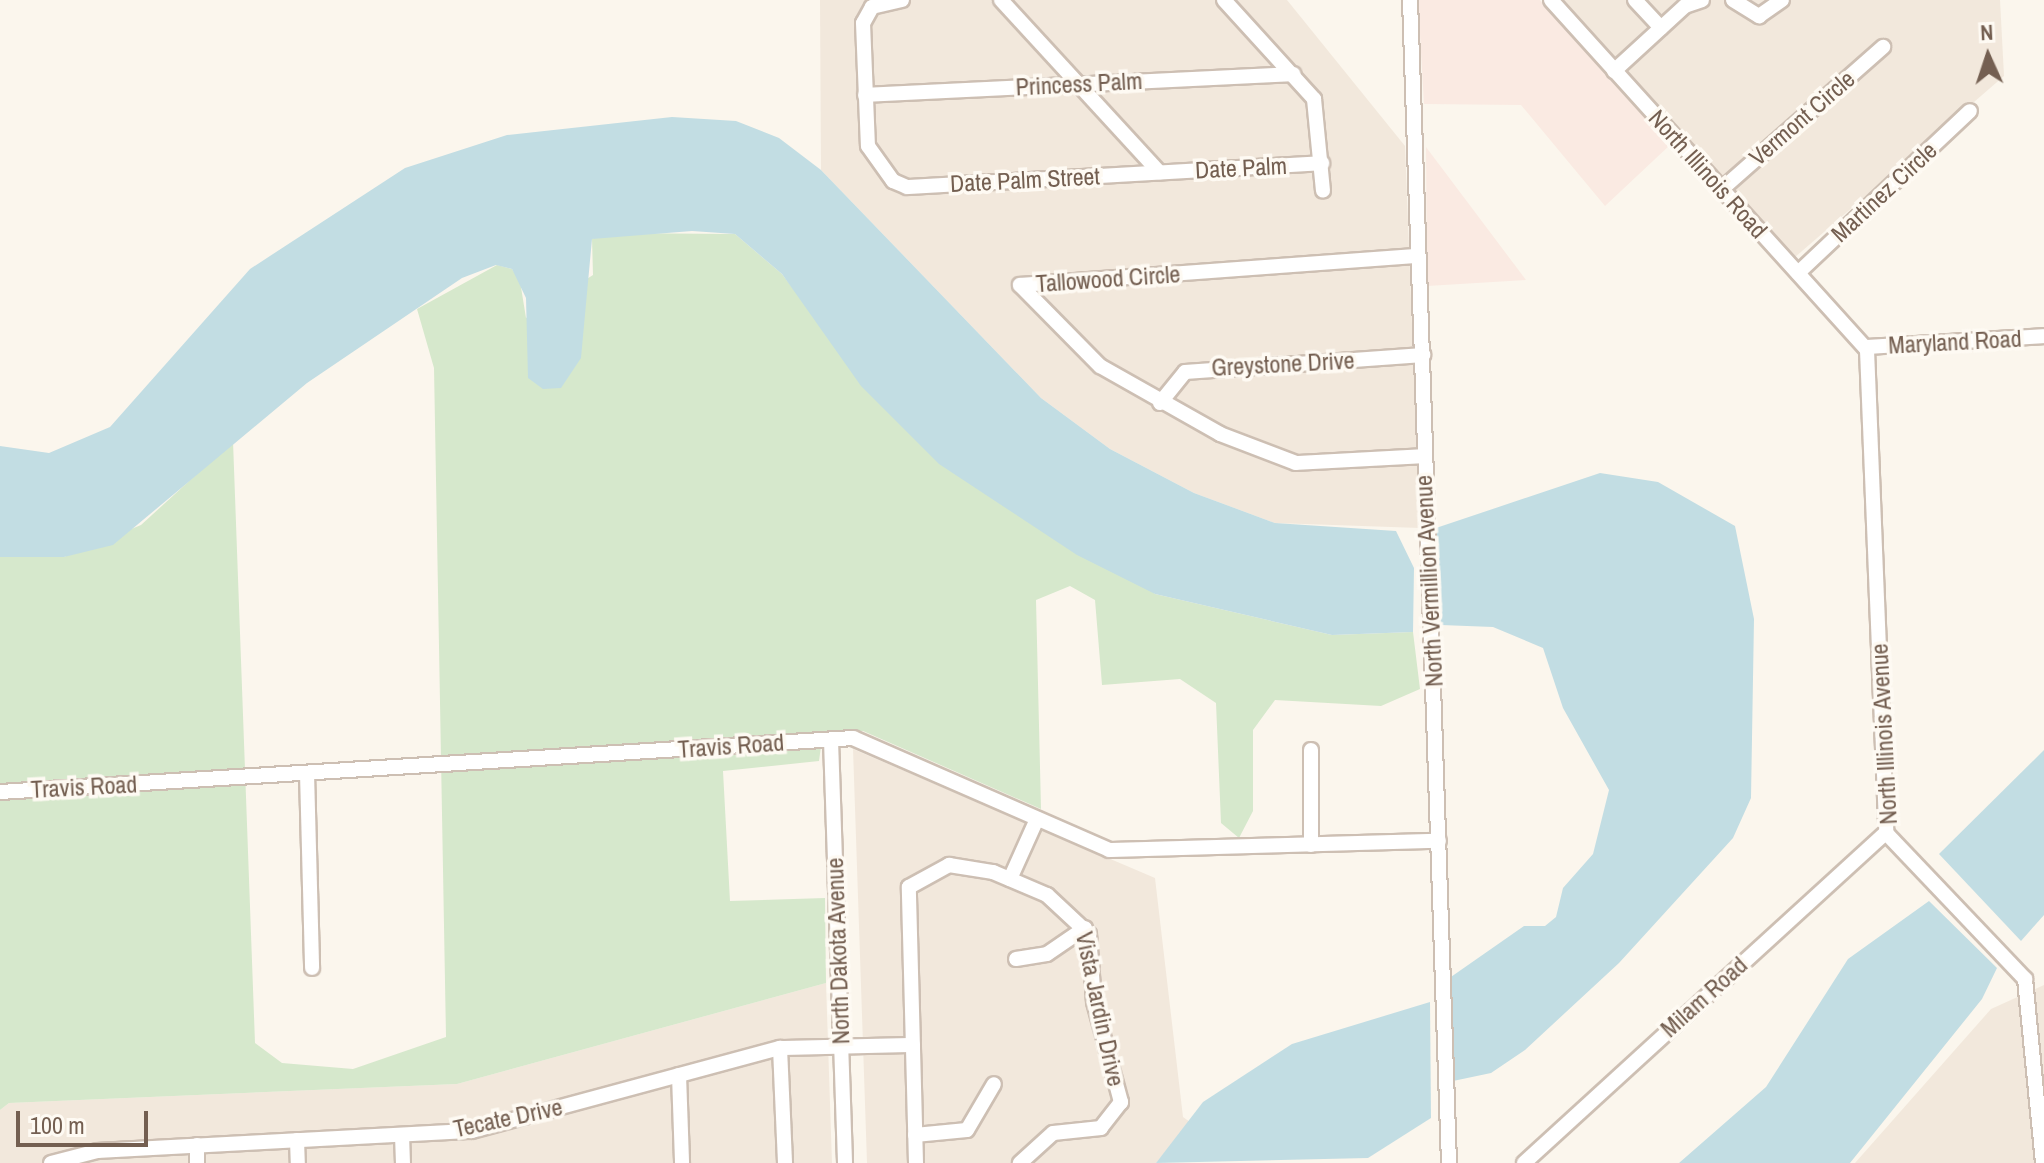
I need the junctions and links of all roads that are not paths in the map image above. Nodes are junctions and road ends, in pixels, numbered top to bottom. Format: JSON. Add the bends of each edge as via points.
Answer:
{"nodes":[{"id":1,"x":902,"y":0,"type":"edge"},
{"id":2,"x":1001,"y":0,"type":"edge"},
{"id":3,"x":1224,"y":0,"type":"edge"},
{"id":4,"x":1410,"y":0,"type":"edge"},
{"id":5,"x":1551,"y":0,"type":"edge"},
{"id":6,"x":1635,"y":0,"type":"edge"},
{"id":7,"x":1702,"y":0,"type":"edge"},
{"id":8,"x":1733,"y":0,"type":"edge"},
{"id":9,"x":1782,"y":0,"type":"edge"},
{"id":10,"x":1661,"y":28,"type":"junction"},
{"id":11,"x":1883,"y":47,"type":"dead end"},
{"id":12,"x":1614,"y":71,"type":"junction"},
{"id":13,"x":1293,"y":74,"type":"junction"},
{"id":14,"x":1078,"y":84,"type":"junction"},
{"id":15,"x":865,"y":95,"type":"junction"},
{"id":16,"x":1970,"y":111,"type":"dead end"},
{"id":17,"x":1322,"y":163,"type":"junction"},
{"id":18,"x":1159,"y":172,"type":"junction"},
{"id":19,"x":1722,"y":189,"type":"junction"},
{"id":20,"x":1323,"y":191,"type":"dead end"},
{"id":21,"x":1415,"y":256,"type":"junction"},
{"id":22,"x":1798,"y":273,"type":"junction"},
{"id":23,"x":2044,"y":336,"type":"edge"},
{"id":24,"x":1866,"y":347,"type":"junction"},
{"id":25,"x":1423,"y":355,"type":"junction"},
{"id":26,"x":1160,"y":403,"type":"junction"},
{"id":27,"x":1424,"y":456,"type":"junction"},
{"id":28,"x":831,"y":740,"type":"junction"},
{"id":29,"x":1311,"y":750,"type":"dead end"},
{"id":30,"x":307,"y":773,"type":"junction"},
{"id":31,"x":0,"y":792,"type":"edge"},
{"id":32,"x":1037,"y":819,"type":"junction"},
{"id":33,"x":1886,"y":833,"type":"junction"},
{"id":34,"x":1439,"y":841,"type":"junction"},
{"id":35,"x":1311,"y":845,"type":"junction"},
{"id":36,"x":1010,"y":879,"type":"junction"},
{"id":37,"x":1085,"y":928,"type":"junction"},
{"id":38,"x":1016,"y":959,"type":"dead end"},
{"id":39,"x":312,"y":968,"type":"dead end"},
{"id":40,"x":841,"y":1045,"type":"junction"},
{"id":41,"x":913,"y":1045,"type":"junction"},
{"id":42,"x":780,"y":1048,"type":"junction"},
{"id":43,"x":679,"y":1075,"type":"junction"},
{"id":44,"x":994,"y":1084,"type":"dead end"},
{"id":45,"x":402,"y":1135,"type":"junction"},
{"id":46,"x":915,"y":1135,"type":"junction"},
{"id":47,"x":297,"y":1140,"type":"junction"},
{"id":48,"x":197,"y":1145,"type":"junction"},
{"id":49,"x":97,"y":1157,"type":"edge"},
{"id":50,"x":51,"y":1163,"type":"edge"},
{"id":51,"x":197,"y":1163,"type":"edge"},
{"id":52,"x":298,"y":1163,"type":"edge"},
{"id":53,"x":403,"y":1163,"type":"edge"},
{"id":54,"x":682,"y":1163,"type":"edge"},
{"id":55,"x":785,"y":1163,"type":"edge"},
{"id":56,"x":845,"y":1163,"type":"edge"},
{"id":57,"x":916,"y":1163,"type":"edge"},
{"id":58,"x":1020,"y":1163,"type":"edge"},
{"id":59,"x":1449,"y":1163,"type":"edge"},
{"id":60,"x":1524,"y":1163,"type":"edge"},
{"id":61,"x":2043,"y":1163,"type":"edge"}],
"edges":[{"from":1,"to":15,"type":"street","via":[[872,7],[863,23]]},
{"from":2,"to":14,"type":"street"},
{"from":3,"to":13,"type":"street"},
{"from":4,"to":21,"type":"street","name":"North Vermillion Avenue"},
{"from":5,"to":12,"type":"street","name":"North Illinois Road"},
{"from":6,"to":10,"type":"street"},
{"from":7,"to":10,"type":"street"},
{"from":8,"to":9,"type":"street","via":[[1759,16]]},
{"from":10,"to":12,"type":"street"},
{"from":11,"to":19,"type":"street","name":"Vermont Circle"},
{"from":12,"to":19,"type":"street","name":"North Illinois Road"},
{"from":13,"to":14,"type":"street","name":"Princess Palm"},
{"from":13,"to":17,"type":"street","via":[[1314,99]]},
{"from":14,"to":15,"type":"street","name":"Princess Palm"},
{"from":14,"to":18,"type":"street"},
{"from":15,"to":18,"type":"street","name":"Date Palm Street","via":[[868,146],[893,181],[907,187]]},
{"from":16,"to":22,"type":"street","name":"Martinez Circle"},
{"from":17,"to":18,"type":"street","name":"Date Palm"},
{"from":17,"to":20,"type":"street"},
{"from":19,"to":22,"type":"street","name":"North Illinois Road"},
{"from":21,"to":25,"type":"street","name":"North Vermillion Avenue"},
{"from":21,"to":26,"type":"street","name":"Tallowood Circle","via":[[1020,285],[1100,366]]},
{"from":22,"to":24,"type":"street","name":"North Illinois Road"},
{"from":23,"to":24,"type":"street","name":"Maryland Road"},
{"from":24,"to":33,"type":"street","name":"North Illinois Avenue"},
{"from":25,"to":26,"type":"street","name":"Greystone Drive","via":[[1185,372]]},
{"from":25,"to":27,"type":"street","name":"North Vermillion Avenue"},
{"from":26,"to":27,"type":"street","name":"Tallowood Circle","via":[[1296,463]]},
{"from":27,"to":34,"type":"street","name":"North Vermillion Avenue"},
{"from":28,"to":30,"type":"street","name":"Travis Road"},
{"from":28,"to":32,"type":"street","name":"Travis Road","via":[[853,738]]},
{"from":28,"to":40,"type":"street","name":"North Dakota Avenue"},
{"from":29,"to":35,"type":"street"},
{"from":30,"to":31,"type":"street","name":"Travis Road"},
{"from":30,"to":39,"type":"street"},
{"from":32,"to":35,"type":"street","name":"Travis Road","via":[[1119,851]]},
{"from":32,"to":36,"type":"street"},
{"from":33,"to":60,"type":"street","name":"Milam Road"},
{"from":33,"to":61,"type":"street","name":"North Illinois Avenue","via":[[2025,979]]},
{"from":34,"to":35,"type":"street","name":"Travis Road"},
{"from":34,"to":59,"type":"street","name":"North Vermillion Avenue"},
{"from":36,"to":37,"type":"street","name":"Vista Jardin Drive","via":[[1047,895]]},
{"from":36,"to":41,"type":"street","name":"Vista Jardin Drive","via":[[949,865],[909,887]]},
{"from":37,"to":38,"type":"street","via":[[1047,954]]},
{"from":37,"to":58,"type":"street","name":"Vista Jardin Drive","via":[[1094,1002],[1121,1102],[1101,1128],[1053,1133]]},
{"from":40,"to":41,"type":"street","name":"Tecate Drive"},
{"from":40,"to":42,"type":"street","name":"Tecate Drive"},
{"from":40,"to":56,"type":"street","name":"North Dakota Avenue"},
{"from":41,"to":46,"type":"street","name":"Vista Jardin Drive"},
{"from":42,"to":43,"type":"street","name":"Tecate Drive"},
{"from":42,"to":55,"type":"street"},
{"from":43,"to":45,"type":"street","name":"Tecate Drive","via":[[472,1131]]},
{"from":43,"to":54,"type":"street"},
{"from":44,"to":46,"type":"street","via":[[967,1130]]},
{"from":45,"to":47,"type":"street","name":"Tecate Drive"},
{"from":45,"to":53,"type":"street"},
{"from":46,"to":57,"type":"street","name":"Vista Jardin Drive"},
{"from":47,"to":48,"type":"street","name":"Tecate Drive"},
{"from":47,"to":52,"type":"street"},
{"from":48,"to":49,"type":"street","name":"Tecate Drive"},
{"from":48,"to":51,"type":"street"},
{"from":49,"to":50,"type":"street","name":"Tecate Drive"}]}
